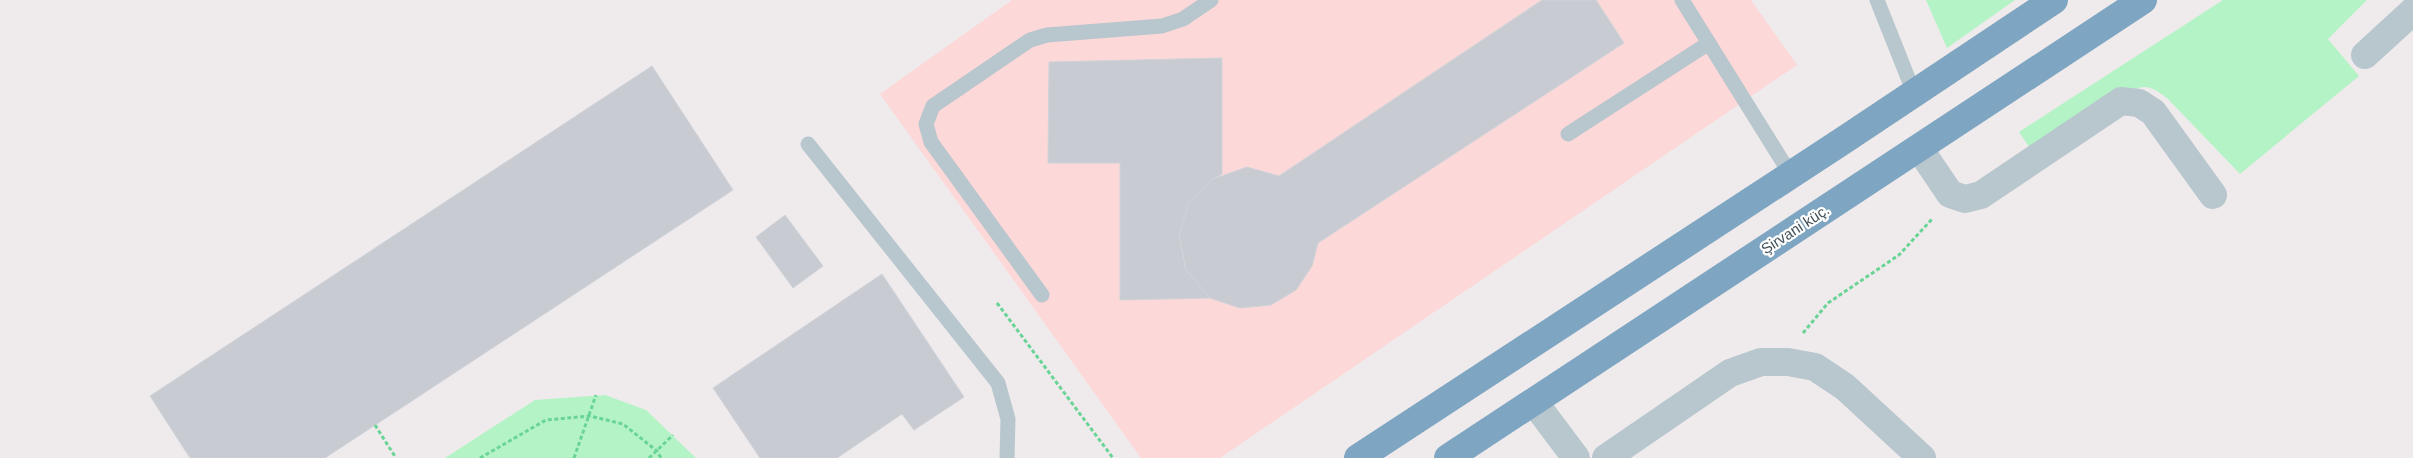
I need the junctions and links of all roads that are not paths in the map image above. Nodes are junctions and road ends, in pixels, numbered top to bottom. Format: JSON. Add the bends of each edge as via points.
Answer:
{"nodes":[{"id":1,"x":1211,"y":0,"type":"edge"},
{"id":2,"x":1682,"y":0,"type":"edge"},
{"id":3,"x":1877,"y":0,"type":"edge"},
{"id":4,"x":2054,"y":0,"type":"edge"},
{"id":5,"x":2143,"y":0,"type":"edge"},
{"id":6,"x":2413,"y":11,"type":"edge"},
{"id":7,"x":1709,"y":43,"type":"junction"},
{"id":8,"x":2365,"y":55,"type":"dead end"},
{"id":9,"x":1914,"y":93,"type":"junction"},
{"id":10,"x":1568,"y":134,"type":"dead end"},
{"id":11,"x":808,"y":144,"type":"dead end"},
{"id":12,"x":1919,"y":148,"type":"junction"},
{"id":13,"x":1791,"y":175,"type":"junction"},
{"id":14,"x":2213,"y":195,"type":"dead end"},
{"id":15,"x":1042,"y":295,"type":"dead end"},
{"id":16,"x":1534,"y":402,"type":"junction"},
{"id":17,"x":1007,"y":458,"type":"edge"},
{"id":18,"x":1358,"y":458,"type":"edge"},
{"id":19,"x":1448,"y":458,"type":"edge"},
{"id":20,"x":1576,"y":458,"type":"edge"},
{"id":21,"x":1606,"y":458,"type":"edge"},
{"id":22,"x":1922,"y":458,"type":"edge"}],
"edges":[{"from":1,"to":15,"type":"lane","via":[[1183,19],[1162,26],[1047,35],[1030,40],[933,106],[926,124],[931,142]]},
{"from":2,"to":7,"type":"lane"},
{"from":3,"to":9,"type":"lane"},
{"from":4,"to":9,"type":"highway"},
{"from":5,"to":12,"type":"highway","name":"Şirvani küç."},
{"from":6,"to":8,"type":"street"},
{"from":7,"to":10,"type":"lane"},
{"from":7,"to":13,"type":"lane"},
{"from":9,"to":13,"type":"highway"},
{"from":11,"to":17,"type":"lane","via":[[998,383],[1008,420]]},
{"from":12,"to":14,"type":"street","via":[[1950,194],[1965,199],[1981,196],[2121,101],[2139,103],[2152,112]]},
{"from":12,"to":16,"type":"highway","name":"Şirvani küç."},
{"from":13,"to":18,"type":"highway"},
{"from":16,"to":19,"type":"highway","name":"Şirvani küç."},
{"from":16,"to":20,"type":"street"},
{"from":21,"to":22,"type":"street","via":[[1730,373],[1760,362],[1788,362],[1815,367],[1845,388]]}]}
